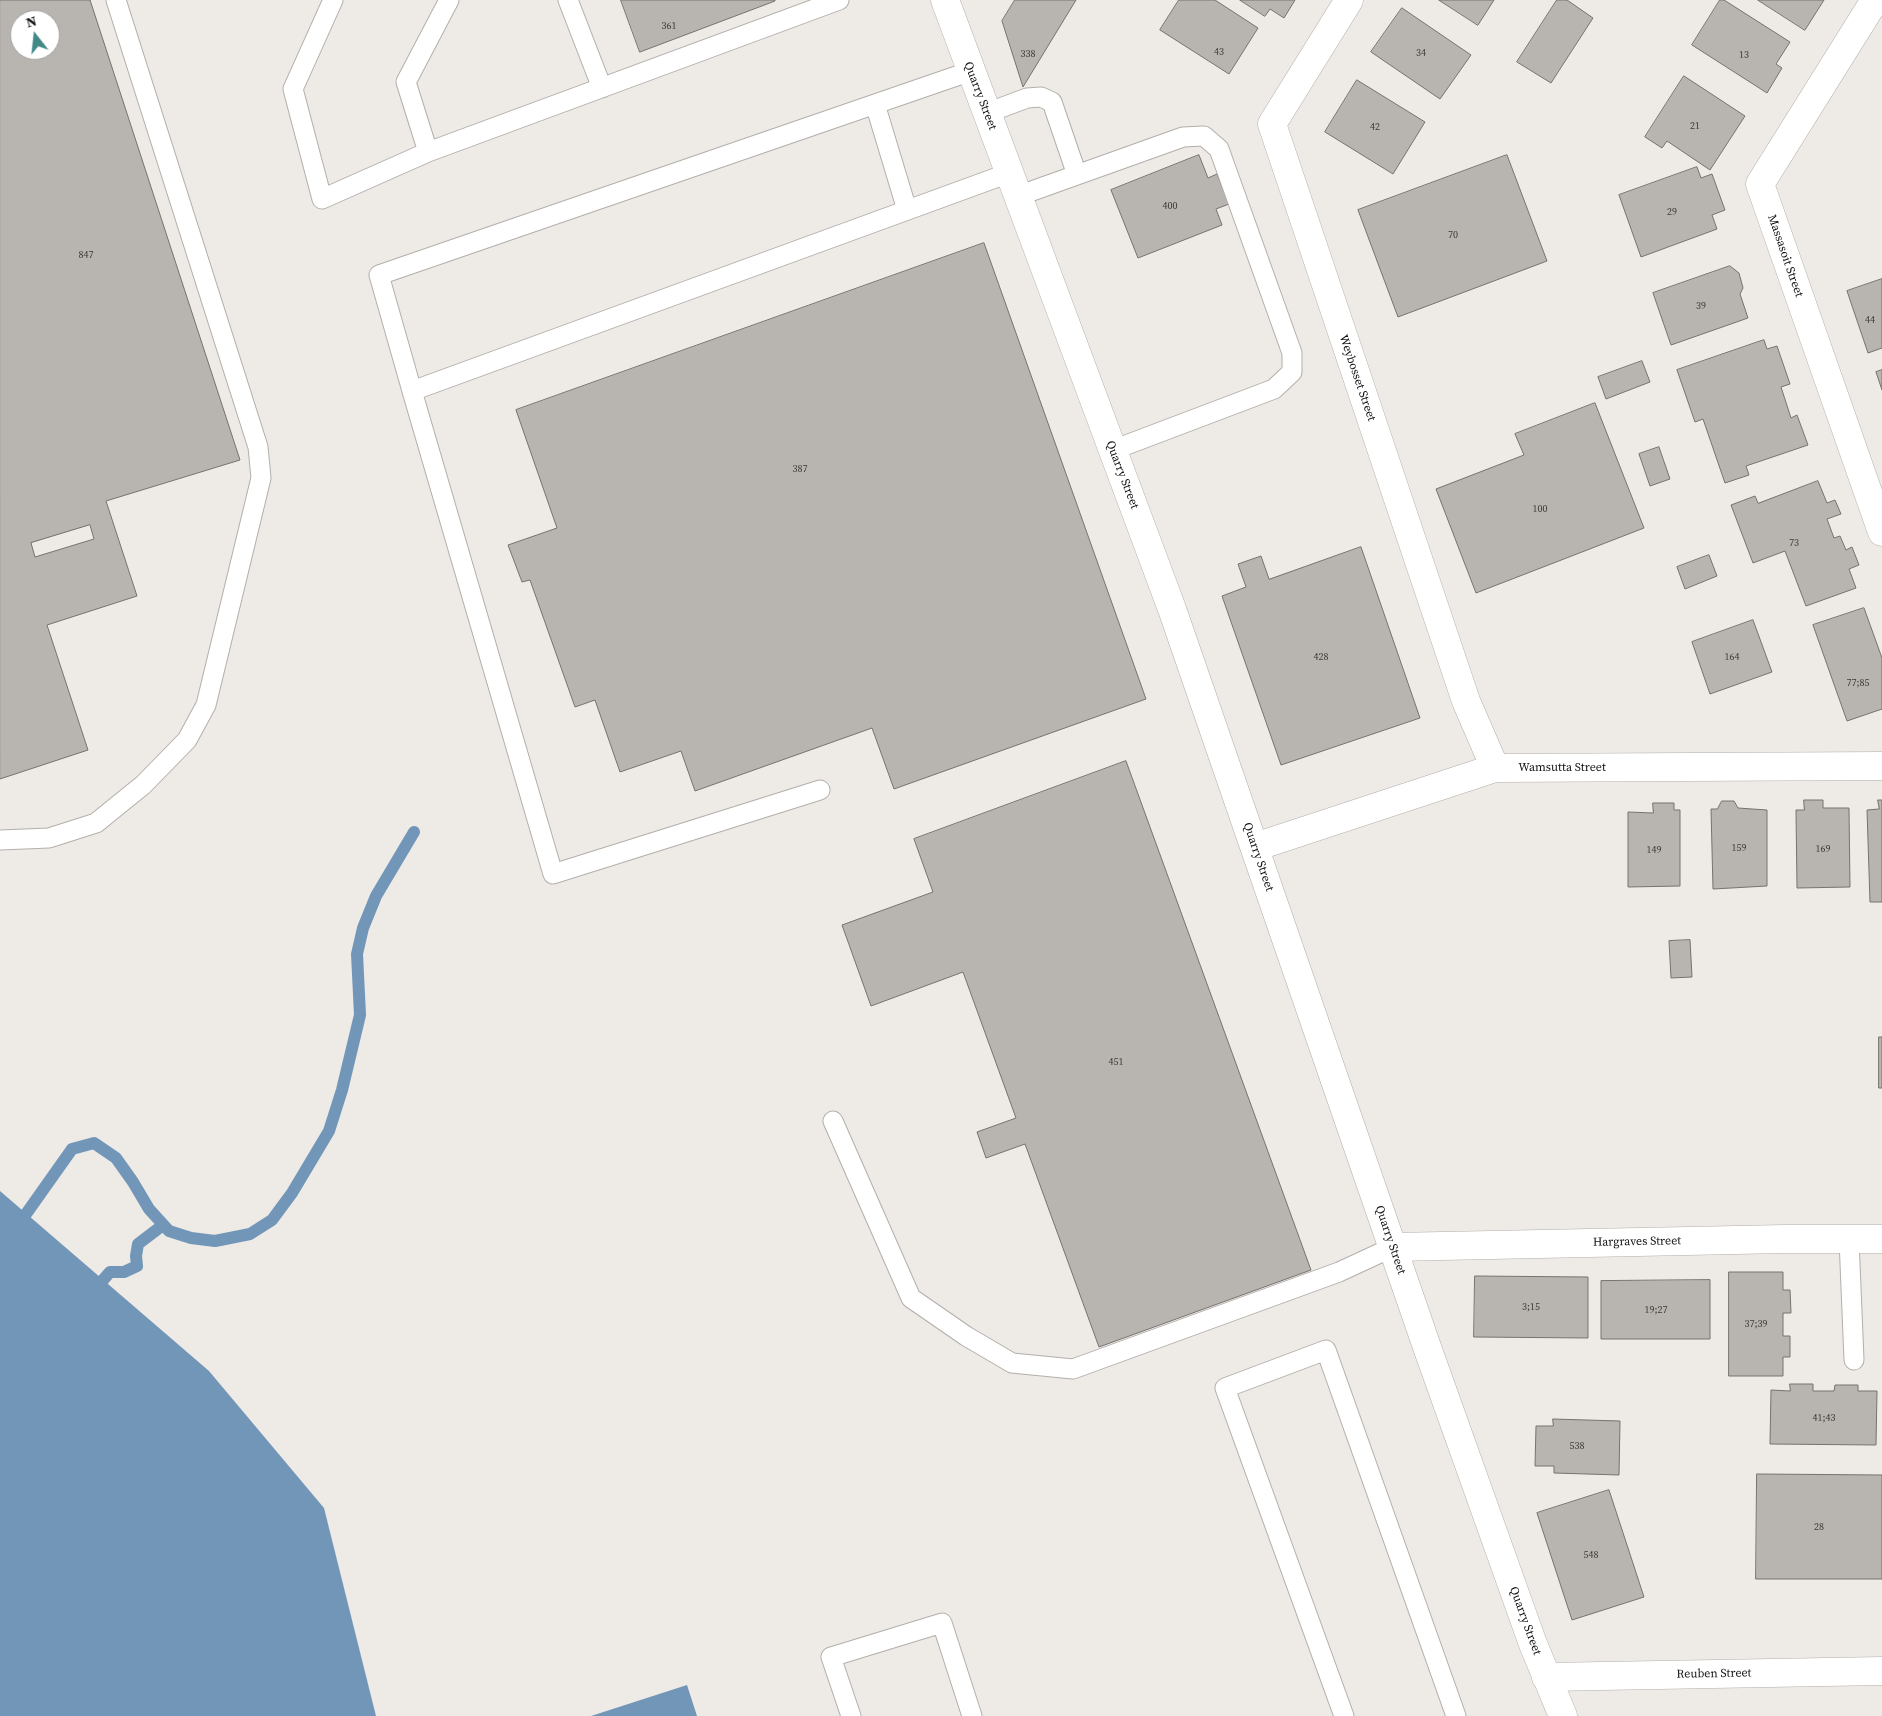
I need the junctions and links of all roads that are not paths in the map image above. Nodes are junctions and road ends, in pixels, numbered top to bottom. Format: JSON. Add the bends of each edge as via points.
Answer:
{"nodes":[{"id":1,"x":116,"y":0,"type":"edge"},
{"id":2,"x":333,"y":0,"type":"edge"},
{"id":3,"x":449,"y":0,"type":"edge"},
{"id":4,"x":568,"y":0,"type":"edge"},
{"id":5,"x":839,"y":0,"type":"edge"},
{"id":6,"x":945,"y":0,"type":"edge"},
{"id":7,"x":1349,"y":0,"type":"edge"},
{"id":8,"x":1875,"y":0,"type":"edge"},
{"id":9,"x":971,"y":71,"type":"junction"},
{"id":10,"x":602,"y":88,"type":"junction"},
{"id":11,"x":875,"y":104,"type":"junction"},
{"id":12,"x":987,"y":113,"type":"junction"},
{"id":13,"x":428,"y":152,"type":"junction"},
{"id":14,"x":1077,"y":175,"type":"junction"},
{"id":15,"x":1014,"y":184,"type":"junction"},
{"id":16,"x":907,"y":210,"type":"junction"},
{"id":17,"x":412,"y":391,"type":"junction"},
{"id":18,"x":1113,"y":450,"type":"junction"},
{"id":19,"x":1882,"y":532,"type":"edge"},
{"id":20,"x":1882,"y":766,"type":"edge"},
{"id":21,"x":1495,"y":768,"type":"junction"},
{"id":22,"x":820,"y":790,"type":"dead end"},
{"id":23,"x":0,"y":840,"type":"edge"},
{"id":24,"x":1255,"y":848,"type":"junction"},
{"id":25,"x":833,"y":1121,"type":"dead end"},
{"id":26,"x":1849,"y":1239,"type":"junction"},
{"id":27,"x":1882,"y":1239,"type":"edge"},
{"id":28,"x":1393,"y":1247,"type":"junction"},
{"id":29,"x":1854,"y":1360,"type":"dead end"},
{"id":30,"x":1882,"y":1670,"type":"edge"},
{"id":31,"x":1546,"y":1676,"type":"junction"},
{"id":32,"x":851,"y":1716,"type":"edge"},
{"id":33,"x":972,"y":1716,"type":"edge"},
{"id":34,"x":1344,"y":1716,"type":"edge"},
{"id":35,"x":1456,"y":1716,"type":"edge"},
{"id":36,"x":1563,"y":1716,"type":"edge"}],
"edges":[{"from":1,"to":23,"type":"lane","via":[[258,447],[261,478],[206,705],[187,740],[143,785],[96,823],[49,838]]},
{"from":2,"to":13,"type":"lane","via":[[293,89],[322,199]]},
{"from":3,"to":13,"type":"lane","via":[[406,82]]},
{"from":4,"to":10,"type":"lane"},
{"from":5,"to":10,"type":"lane"},
{"from":6,"to":9,"type":"street","name":"Quarry Street"},
{"from":7,"to":21,"type":"street","name":"Weybosset Street","via":[[1272,124],[1466,701]]},
{"from":8,"to":19,"type":"street","name":"Massasoit Street","via":[[1760,184]]},
{"from":9,"to":11,"type":"lane"},
{"from":9,"to":12,"type":"street","name":"Quarry Street"},
{"from":10,"to":13,"type":"lane"},
{"from":11,"to":16,"type":"lane"},
{"from":11,"to":17,"type":"lane","via":[[379,275]]},
{"from":12,"to":14,"type":"lane","via":[[1026,98],[1041,97],[1052,102]]},
{"from":12,"to":15,"type":"street","name":"Quarry Street"},
{"from":14,"to":15,"type":"lane"},
{"from":14,"to":18,"type":"lane","via":[[1183,137],[1204,136],[1220,148],[1292,353],[1292,372],[1274,388]]},
{"from":15,"to":16,"type":"lane"},
{"from":15,"to":18,"type":"street","name":"Quarry Street"},
{"from":16,"to":17,"type":"lane"},
{"from":17,"to":22,"type":"lane","via":[[552,874]]},
{"from":18,"to":24,"type":"street","name":"Quarry Street"},
{"from":20,"to":21,"type":"street","name":"Wamsutta Street"},
{"from":21,"to":24,"type":"street","name":"Wamsutta Street"},
{"from":24,"to":28,"type":"street","name":"Quarry Street"},
{"from":25,"to":28,"type":"lane","via":[[911,1298],[1012,1363],[1073,1369],[1339,1272]]},
{"from":26,"to":27,"type":"street","name":"Hargraves Street"},
{"from":26,"to":28,"type":"street","name":"Hargraves Street"},
{"from":26,"to":29,"type":"lane"},
{"from":28,"to":31,"type":"street","name":"Quarry Street"},
{"from":30,"to":31,"type":"street","name":"Reuben Street"},
{"from":31,"to":36,"type":"street","name":"Quarry Street"},
{"from":32,"to":33,"type":"lane","via":[[831,1656],[942,1622]]},
{"from":34,"to":35,"type":"lane","via":[[1225,1388],[1326,1350]]}]}
